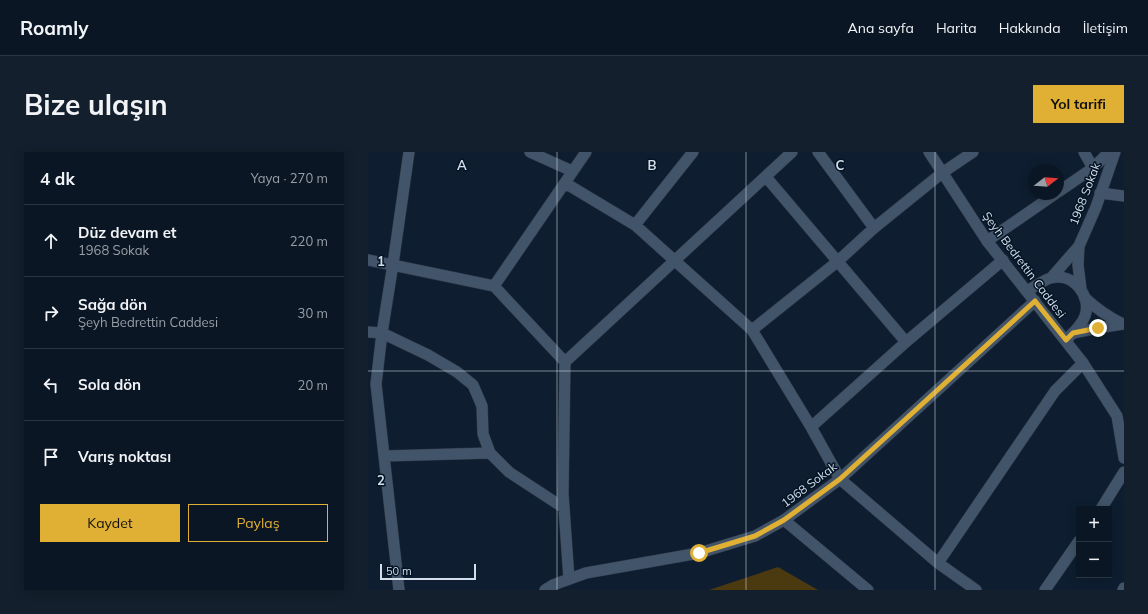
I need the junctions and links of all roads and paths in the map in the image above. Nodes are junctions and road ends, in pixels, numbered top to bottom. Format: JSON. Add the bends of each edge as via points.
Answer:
{"nodes":[{"id":1,"x":409,"y":152,"type":"edge"},
{"id":2,"x":530,"y":152,"type":"edge"},
{"id":3,"x":586,"y":152,"type":"edge"},
{"id":4,"x":693,"y":152,"type":"edge"},
{"id":5,"x":792,"y":152,"type":"edge"},
{"id":6,"x":818,"y":152,"type":"edge"},
{"id":7,"x":929,"y":152,"type":"edge"},
{"id":8,"x":973,"y":152,"type":"edge"},
{"id":9,"x":1084,"y":152,"type":"edge"},
{"id":10,"x":1109,"y":152,"type":"edge"},
{"id":11,"x":1115,"y":152,"type":"edge"},
{"id":12,"x":1093,"y":168,"type":"junction"},
{"id":13,"x":572,"y":171,"type":"junction"},
{"id":14,"x":942,"y":173,"type":"junction"},
{"id":15,"x":766,"y":178,"type":"junction"},
{"id":16,"x":565,"y":183,"type":"junction"},
{"id":17,"x":1064,"y":188,"type":"edge"},
{"id":18,"x":1100,"y":194,"type":"junction"},
{"id":19,"x":1124,"y":196,"type":"edge"},
{"id":20,"x":1046,"y":200,"type":"edge"},
{"id":21,"x":635,"y":225,"type":"junction"},
{"id":22,"x":874,"y":228,"type":"junction"},
{"id":23,"x":987,"y":241,"type":"junction"},
{"id":24,"x":1079,"y":246,"type":"junction"},
{"id":25,"x":368,"y":260,"type":"edge"},
{"id":26,"x":1003,"y":260,"type":"junction"},
{"id":27,"x":674,"y":261,"type":"junction"},
{"id":28,"x":837,"y":262,"type":"junction"},
{"id":29,"x":393,"y":264,"type":"junction"},
{"id":30,"x":1051,"y":278,"type":"junction"},
{"id":31,"x":494,"y":286,"type":"junction"},
{"id":32,"x":1027,"y":291,"type":"junction"},
{"id":33,"x":1083,"y":293,"type":"junction"},
{"id":34,"x":1035,"y":301,"type":"junction"},
{"id":35,"x":1124,"y":324,"type":"edge"},
{"id":36,"x":752,"y":330,"type":"junction"},
{"id":37,"x":368,"y":332,"type":"edge"},
{"id":38,"x":382,"y":333,"type":"junction"},
{"id":39,"x":1069,"y":337,"type":"junction"},
{"id":40,"x":906,"y":342,"type":"junction"},
{"id":41,"x":565,"y":362,"type":"junction"},
{"id":42,"x":1083,"y":363,"type":"junction"},
{"id":43,"x":372,"y":385,"type":"edge"},
{"id":44,"x":811,"y":427,"type":"junction"},
{"id":45,"x":1122,"y":438,"type":"edge"},
{"id":46,"x":490,"y":453,"type":"junction"},
{"id":47,"x":384,"y":456,"type":"junction"},
{"id":48,"x":1124,"y":458,"type":"edge"},
{"id":49,"x":1124,"y":472,"type":"edge"},
{"id":50,"x":840,"y":479,"type":"junction"},
{"id":51,"x":1103,"y":506,"type":"edge"},
{"id":52,"x":564,"y":508,"type":"junction"},
{"id":53,"x":784,"y":520,"type":"junction"},
{"id":54,"x":1078,"y":542,"type":"edge"},
{"id":55,"x":938,"y":563,"type":"junction"},
{"id":56,"x":569,"y":579,"type":"junction"},
{"id":57,"x":399,"y":590,"type":"edge"},
{"id":58,"x":545,"y":590,"type":"edge"},
{"id":59,"x":868,"y":590,"type":"edge"},
{"id":60,"x":976,"y":590,"type":"edge"},
{"id":61,"x":1044,"y":590,"type":"edge"}],
"edges":[{"from":1,"to":29,"type":"street"},
{"from":2,"to":13,"type":"street"},
{"from":3,"to":13,"type":"street"},
{"from":4,"to":21,"type":"street"},
{"from":5,"to":15,"type":"street"},
{"from":6,"to":22,"type":"street"},
{"from":7,"to":14,"type":"street","name":"Şeyh Bedrettin Caddesi"},
{"from":8,"to":14,"type":"street"},
{"from":9,"to":12,"type":"street"},
{"from":10,"to":12,"type":"street"},
{"from":11,"to":18,"type":"street","name":"1968 Sokak"},
{"from":12,"to":17,"type":"street"},
{"from":13,"to":16,"type":"street"},
{"from":14,"to":22,"type":"street"},
{"from":14,"to":23,"type":"street","name":"Şeyh Bedrettin Caddesi"},
{"from":15,"to":27,"type":"street"},
{"from":15,"to":28,"type":"street"},
{"from":16,"to":21,"type":"street"},
{"from":16,"to":31,"type":"street"},
{"from":18,"to":19,"type":"street"},
{"from":18,"to":24,"type":"street","name":"1968 Sokak"},
{"from":20,"to":23,"type":"street"},
{"from":21,"to":27,"type":"street"},
{"from":22,"to":28,"type":"street"},
{"from":23,"to":26,"type":"street","name":"Şeyh Bedrettin Caddesi"},
{"from":24,"to":30,"type":"street"},
{"from":24,"to":33,"type":"street","via":[[1078,265]]},
{"from":25,"to":29,"type":"street"},
{"from":26,"to":32,"type":"street","name":"Şeyh Bedrettin Caddesi"},
{"from":26,"to":40,"type":"street"},
{"from":27,"to":36,"type":"street"},
{"from":27,"to":41,"type":"street"},
{"from":28,"to":36,"type":"street"},
{"from":28,"to":40,"type":"street"},
{"from":29,"to":31,"type":"street"},
{"from":29,"to":38,"type":"street"},
{"from":30,"to":32,"type":"street"},
{"from":30,"to":33,"type":"street","via":[[1062,277],[1071,280]]},
{"from":31,"to":41,"type":"street"},
{"from":32,"to":34,"type":"street","name":"Şeyh Bedrettin Caddesi"},
{"from":33,"to":35,"type":"street","via":[[1097,310]]},
{"from":33,"to":39,"type":"street","via":[[1085,317]]},
{"from":34,"to":39,"type":"street","name":"Şeyh Bedrettin Caddesi"},
{"from":34,"to":50,"type":"street","name":"1968 Sokak"},
{"from":35,"to":39,"type":"street","via":[[1098,328]]},
{"from":36,"to":44,"type":"street"},
{"from":37,"to":38,"type":"street"},
{"from":38,"to":43,"type":"street"},
{"from":38,"to":46,"type":"street","via":[[428,355],[457,372],[473,386],[482,406],[483,434]]},
{"from":39,"to":42,"type":"street","name":"Şeyh Bedrettin Caddesi"},
{"from":40,"to":44,"type":"street"},
{"from":41,"to":52,"type":"street"},
{"from":42,"to":45,"type":"street","name":"Şeyh Bedrettin Caddesi","via":[[1117,416]]},
{"from":42,"to":55,"type":"street","via":[[1056,391]]},
{"from":43,"to":47,"type":"street"},
{"from":44,"to":50,"type":"street"},
{"from":45,"to":48,"type":"street","name":"Şeyh Bedrettin Caddesi"},
{"from":46,"to":47,"type":"street"},
{"from":46,"to":52,"type":"street","via":[[509,472]]},
{"from":47,"to":57,"type":"street"},
{"from":49,"to":51,"type":"street"},
{"from":50,"to":53,"type":"street","name":"1968 Sokak"},
{"from":50,"to":55,"type":"street"},
{"from":52,"to":56,"type":"street"},
{"from":53,"to":56,"type":"street","name":"1968 Sokak","via":[[755,536],[699,553],[586,573]]},
{"from":53,"to":59,"type":"street"},
{"from":54,"to":61,"type":"street"},
{"from":55,"to":60,"type":"street"},
{"from":56,"to":58,"type":"street","name":"1968 Sokak"}]}
